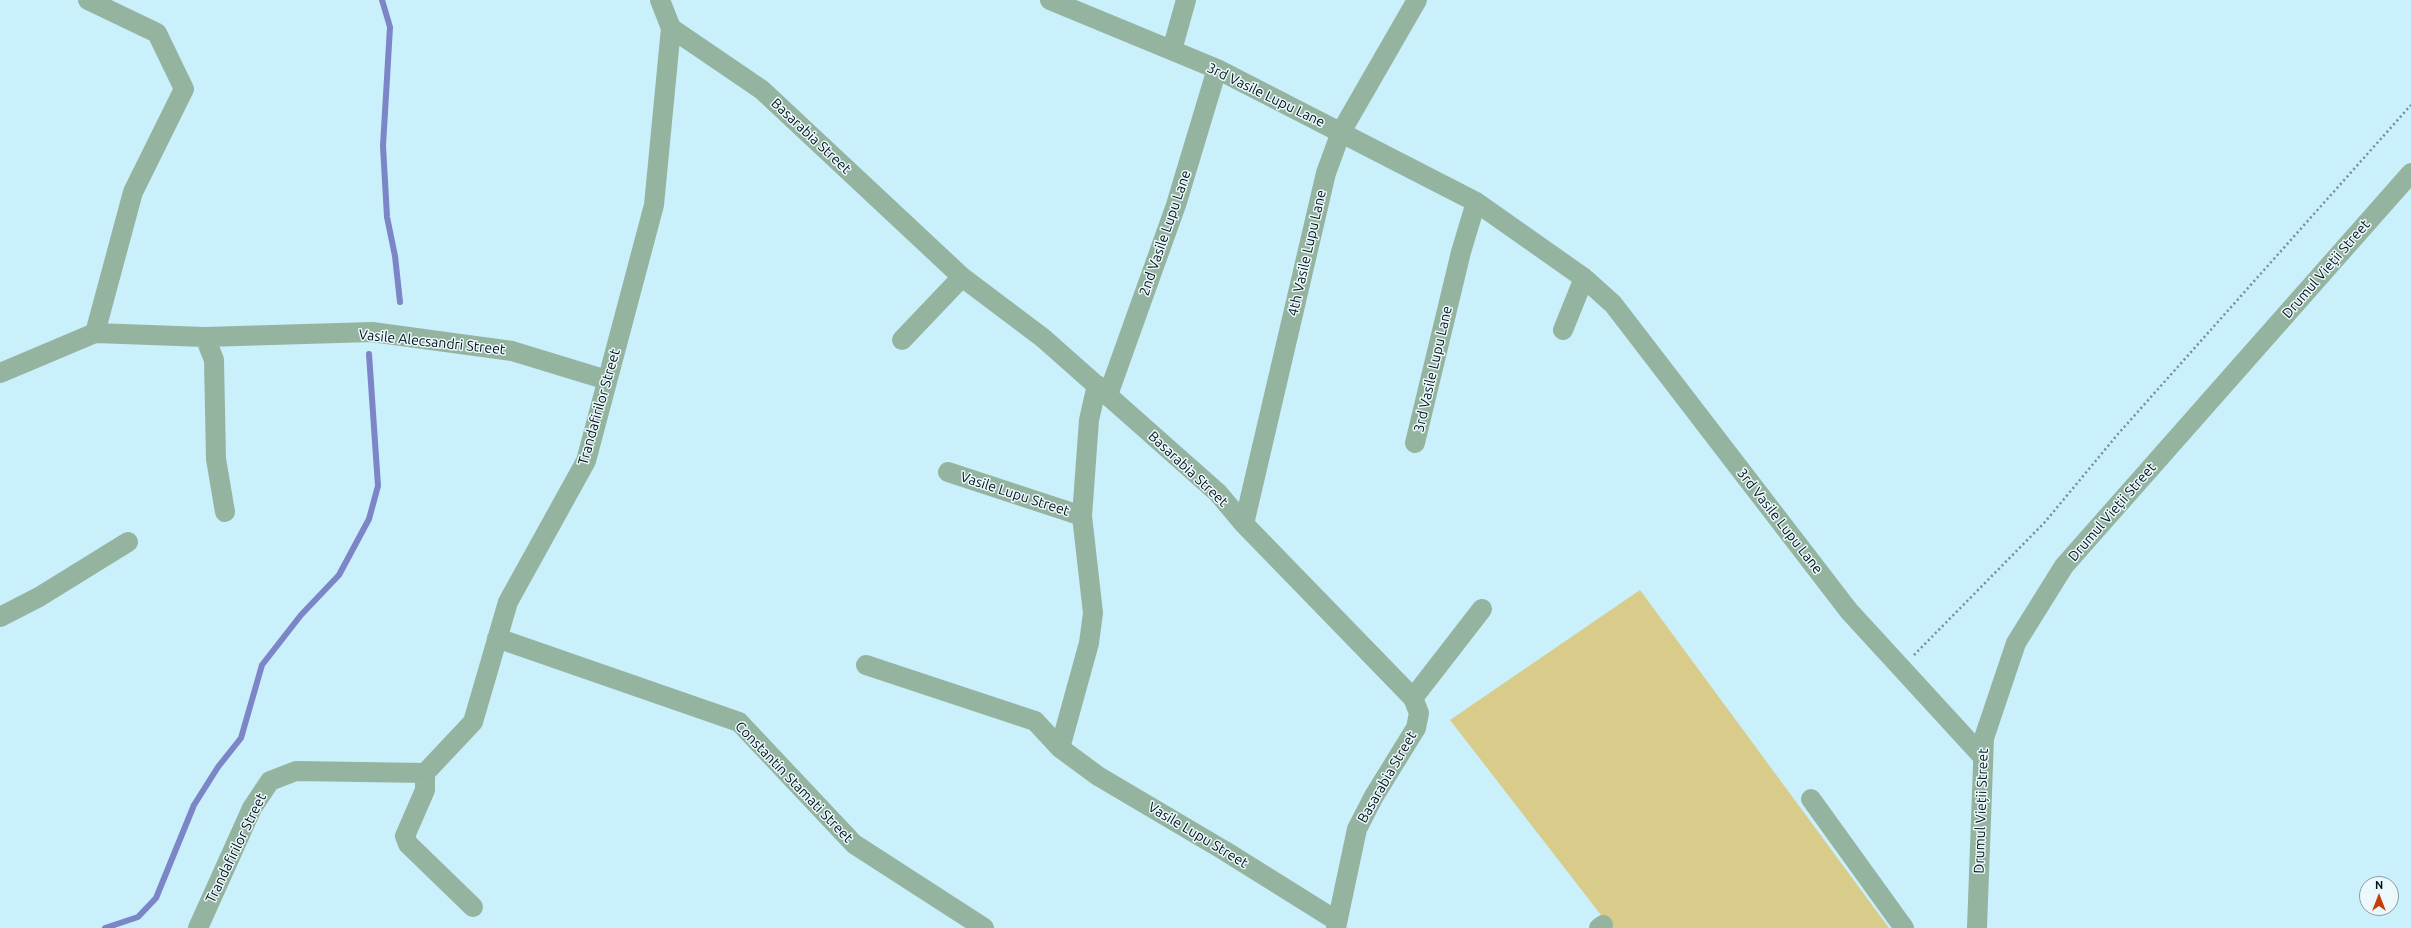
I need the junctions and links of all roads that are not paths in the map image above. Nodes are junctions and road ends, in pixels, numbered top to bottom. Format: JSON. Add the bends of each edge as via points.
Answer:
{"nodes":[{"id":1,"x":88,"y":0,"type":"edge"},
{"id":2,"x":660,"y":0,"type":"edge"},
{"id":3,"x":1050,"y":0,"type":"edge"},
{"id":4,"x":1186,"y":0,"type":"edge"},
{"id":5,"x":1417,"y":0,"type":"edge"},
{"id":6,"x":671,"y":28,"type":"junction"},
{"id":7,"x":1172,"y":50,"type":"junction"},
{"id":8,"x":1217,"y":69,"type":"junction"},
{"id":9,"x":1341,"y":132,"type":"junction"},
{"id":10,"x":2411,"y":173,"type":"edge"},
{"id":11,"x":1476,"y":202,"type":"junction"},
{"id":12,"x":962,"y":277,"type":"junction"},
{"id":13,"x":1584,"y":278,"type":"junction"},
{"id":14,"x":1564,"y":330,"type":"dead end"},
{"id":15,"x":95,"y":333,"type":"junction"},
{"id":16,"x":205,"y":338,"type":"junction"},
{"id":17,"x":902,"y":340,"type":"dead end"},
{"id":18,"x":0,"y":373,"type":"edge"},
{"id":19,"x":607,"y":380,"type":"junction"},
{"id":20,"x":1102,"y":390,"type":"junction"},
{"id":21,"x":1415,"y":443,"type":"dead end"},
{"id":22,"x":948,"y":472,"type":"dead end"},
{"id":23,"x":225,"y":512,"type":"dead end"},
{"id":24,"x":1082,"y":516,"type":"junction"},
{"id":25,"x":1244,"y":524,"type":"junction"},
{"id":26,"x":128,"y":542,"type":"dead end"},
{"id":27,"x":1482,"y":609,"type":"dead end"},
{"id":28,"x":0,"y":617,"type":"edge"},
{"id":29,"x":497,"y":638,"type":"junction"},
{"id":30,"x":866,"y":664,"type":"dead end"},
{"id":31,"x":1413,"y":698,"type":"junction"},
{"id":32,"x":1060,"y":748,"type":"junction"},
{"id":33,"x":1983,"y":757,"type":"junction"},
{"id":34,"x":425,"y":773,"type":"junction"},
{"id":35,"x":1811,"y":799,"type":"dead end"},
{"id":36,"x":473,"y":907,"type":"dead end"},
{"id":37,"x":1336,"y":924,"type":"edge"},
{"id":38,"x":198,"y":928,"type":"edge"},
{"id":39,"x":984,"y":928,"type":"edge"},
{"id":40,"x":1904,"y":928,"type":"edge"},
{"id":41,"x":1978,"y":928,"type":"edge"}],
"edges":[{"from":1,"to":15,"type":"street","via":[[157,33],[184,89],[133,192]]},
{"from":2,"to":6,"type":"street"},
{"from":3,"to":7,"type":"street","name":"3rd Vasile Lupu Lane"},
{"from":4,"to":7,"type":"street"},
{"from":5,"to":9,"type":"street","name":"4th Vasile Lupu Lane"},
{"from":6,"to":12,"type":"street","name":"Basarabia Street","via":[[762,90]]},
{"from":6,"to":19,"type":"street","name":"Trandafirilor Street","via":[[654,205]]},
{"from":7,"to":8,"type":"street","name":"3rd Vasile Lupu Lane"},
{"from":8,"to":9,"type":"street","name":"3rd Vasile Lupu Lane"},
{"from":8,"to":20,"type":"street","name":"2nd Vasile Lupu Lane","via":[[1176,205]]},
{"from":9,"to":11,"type":"street","name":"3rd Vasile Lupu Lane"},
{"from":9,"to":25,"type":"street","name":"4th Vasile Lupu Lane","via":[[1326,173]]},
{"from":10,"to":33,"type":"street","name":"Drumul Vieții Street","via":[[2064,566],[2016,643],[1984,738]]},
{"from":11,"to":13,"type":"street","name":"3rd Vasile Lupu Lane"},
{"from":11,"to":21,"type":"street","name":"3rd Vasile Lupu Lane","via":[[1461,252]]},
{"from":12,"to":17,"type":"street"},
{"from":12,"to":20,"type":"street","name":"Basarabia Street","via":[[1043,338]]},
{"from":13,"to":14,"type":"street"},
{"from":13,"to":33,"type":"street","name":"3rd Vasile Lupu Lane","via":[[1613,304],[1849,611]]},
{"from":15,"to":16,"type":"street","name":"Vasile Alecsandri Street"},
{"from":15,"to":18,"type":"street","name":"Vasile Alecsandri Street"},
{"from":16,"to":19,"type":"street","name":"Vasile Alecsandri Street","via":[[372,332],[512,351]]},
{"from":16,"to":23,"type":"street","via":[[214,360],[216,459]]},
{"from":19,"to":29,"type":"street","name":"Trandafirilor Street","via":[[586,461],[508,602]]},
{"from":20,"to":24,"type":"street","name":"Vasile Lupu Street","via":[[1089,420]]},
{"from":20,"to":25,"type":"street","name":"Basarabia Street","via":[[1218,493]]},
{"from":22,"to":24,"type":"street","name":"Vasile Lupu Street"},
{"from":24,"to":32,"type":"street","name":"Vasile Lupu Street","via":[[1093,613],[1089,643]]},
{"from":25,"to":31,"type":"street","name":"Basarabia Street"},
{"from":26,"to":28,"type":"street","via":[[39,597]]},
{"from":27,"to":31,"type":"street"},
{"from":29,"to":34,"type":"street","name":"Trandafirilor Street","via":[[473,722]]},
{"from":29,"to":39,"type":"street","name":"Constantin Stamati Street","via":[[739,722],[854,844]]},
{"from":30,"to":32,"type":"street","name":"Vasile Lupu Street","via":[[1035,721]]},
{"from":31,"to":37,"type":"street","name":"Basarabia Street","via":[[1419,712],[1416,728],[1357,828]]},
{"from":32,"to":37,"type":"street","name":"Vasile Lupu Street","via":[[1098,776],[1225,851]]},
{"from":33,"to":41,"type":"street","name":"Drumul Vieții Street"},
{"from":34,"to":36,"type":"street","via":[[425,790],[405,836],[408,844]]},
{"from":34,"to":38,"type":"street","name":"Trandafirilor Street","via":[[296,771],[270,781],[252,808]]},
{"from":35,"to":40,"type":"street"}]}
